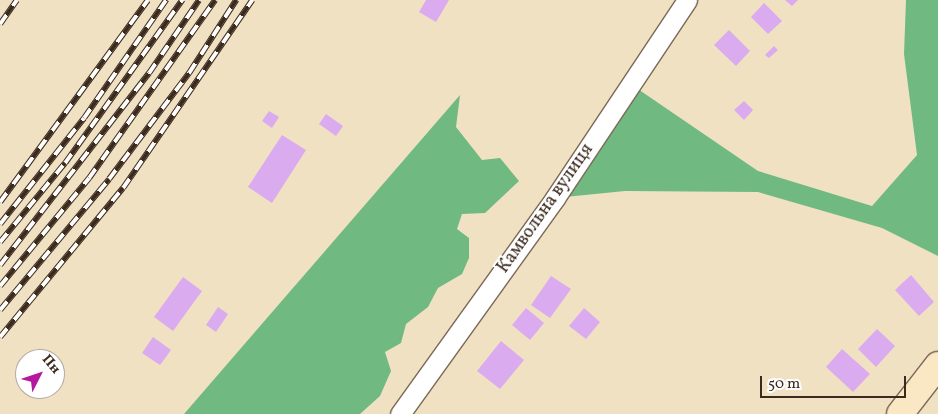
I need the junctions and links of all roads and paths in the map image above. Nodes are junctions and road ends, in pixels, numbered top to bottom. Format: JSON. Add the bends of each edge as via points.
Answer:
{"nodes":[{"id":1,"x":687,"y":0,"type":"edge"},
{"id":2,"x":938,"y":366,"type":"edge"},
{"id":3,"x":400,"y":414,"type":"edge"},
{"id":4,"x":900,"y":414,"type":"edge"}],
"edges":[{"from":1,"to":3,"type":"street","name":"Камвольна вулиця","via":[[555,198]]},
{"from":2,"to":4,"type":"main road"}]}
